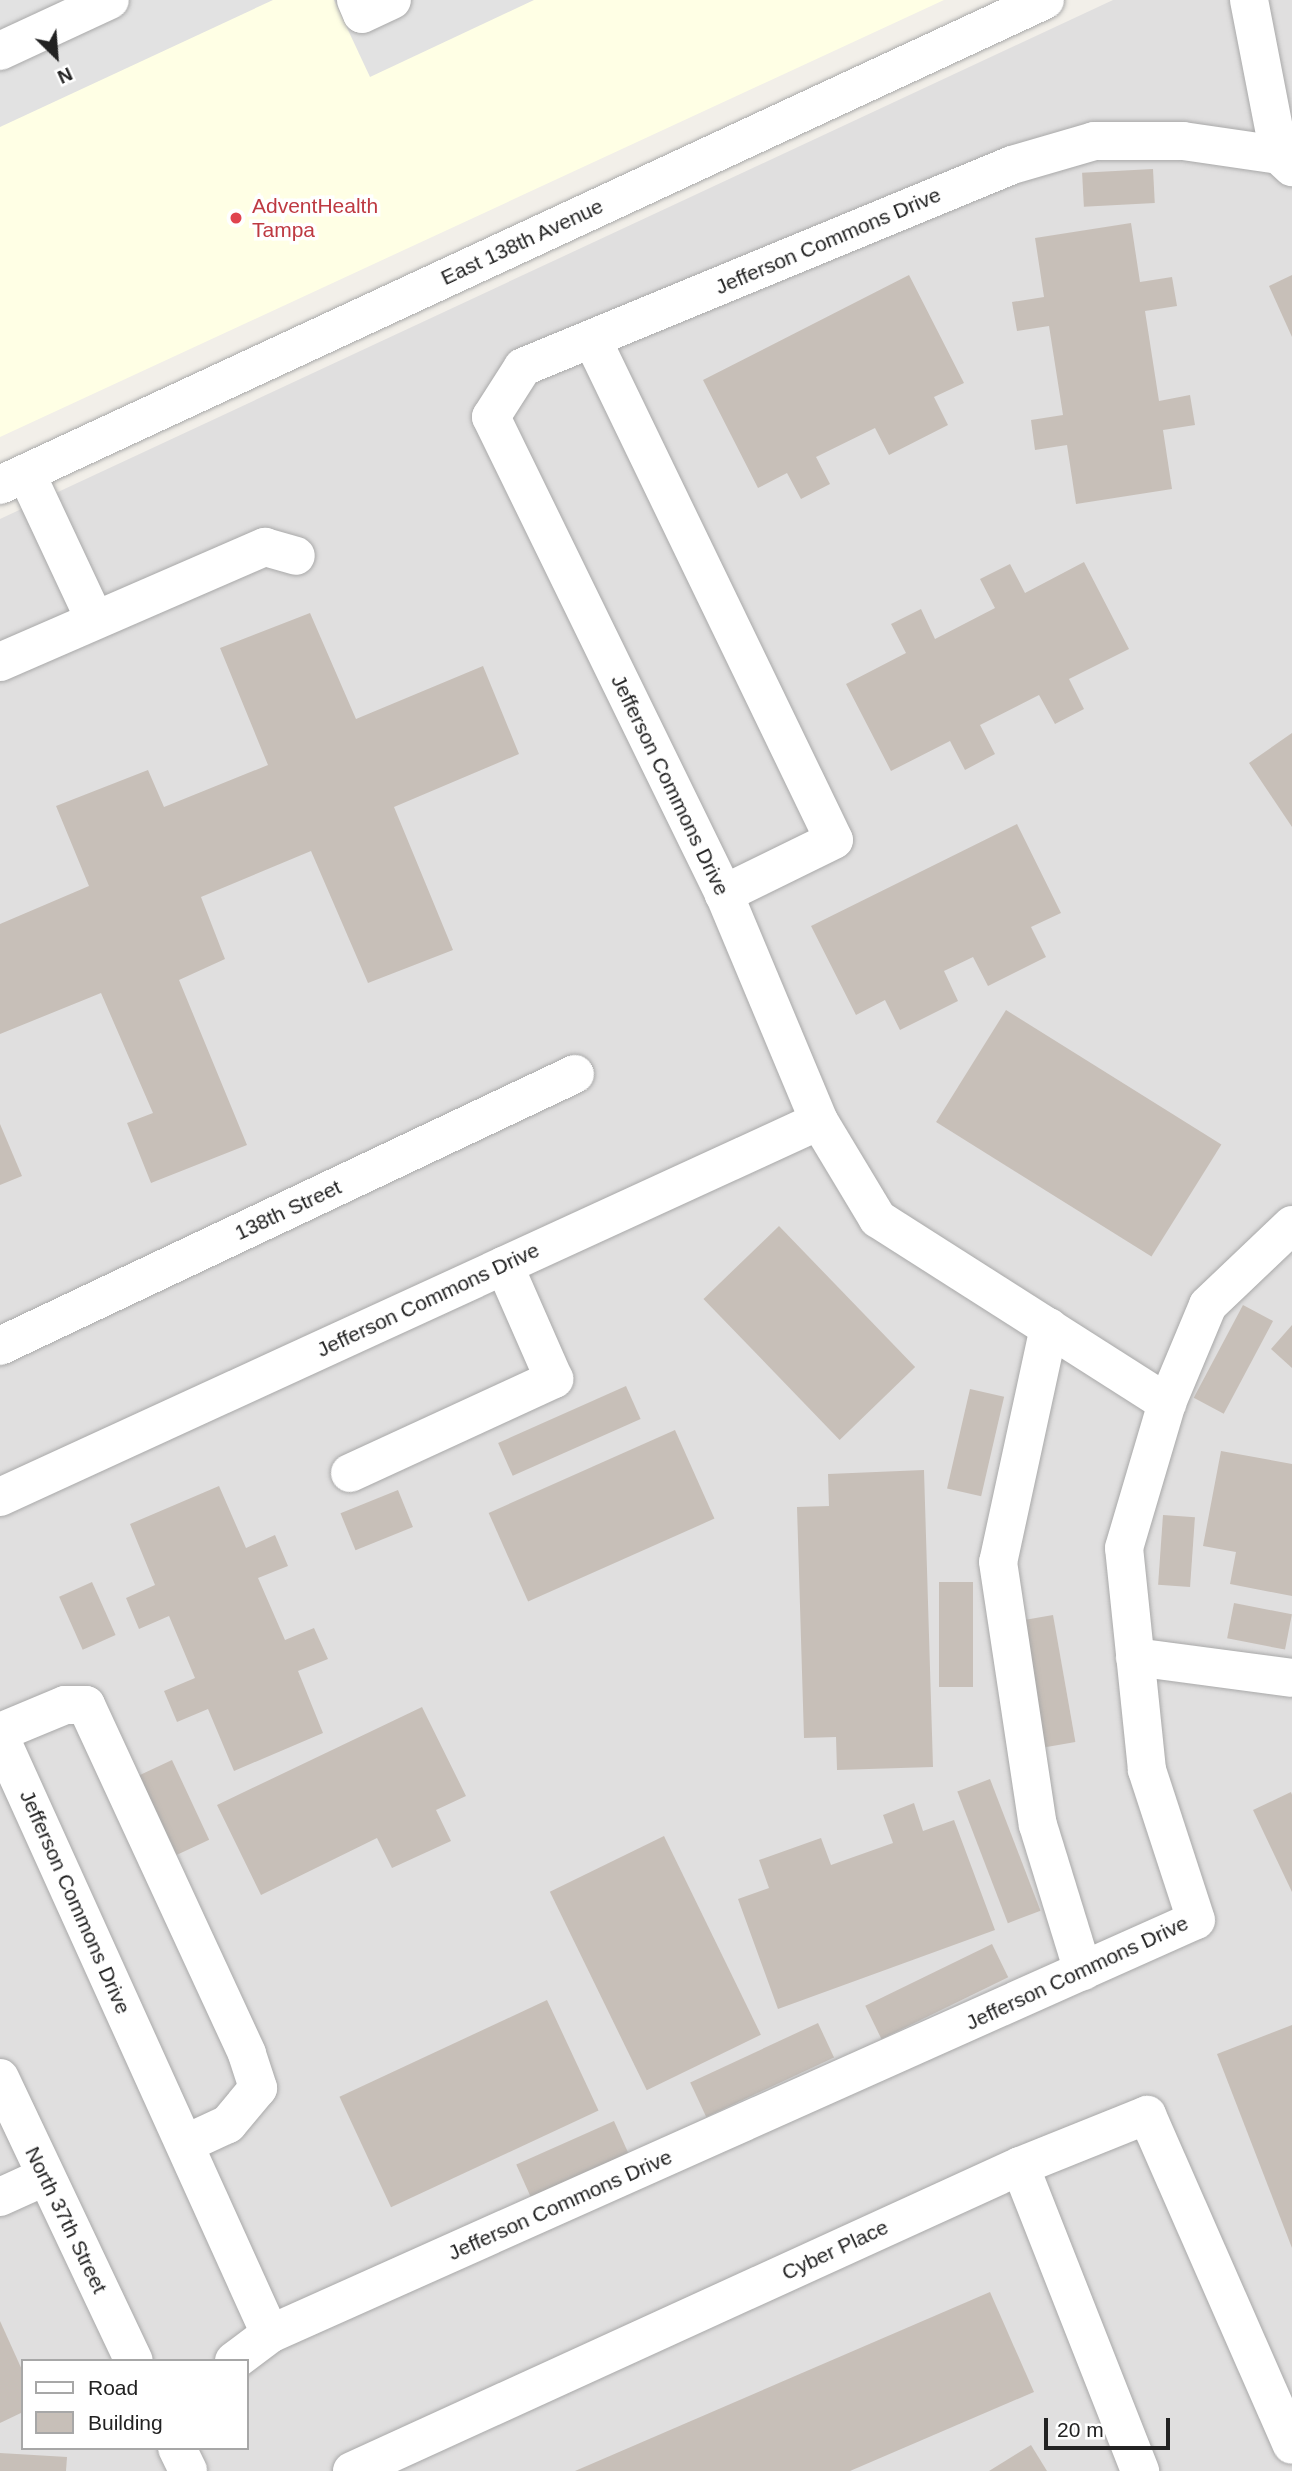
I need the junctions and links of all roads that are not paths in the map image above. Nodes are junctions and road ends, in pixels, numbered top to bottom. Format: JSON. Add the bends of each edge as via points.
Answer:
{"nodes":[{"id":1,"x":110,"y":0,"type":"edge"},
{"id":2,"x":356,"y":0,"type":"edge"},
{"id":3,"x":392,"y":0,"type":"edge"},
{"id":4,"x":1045,"y":0,"type":"edge"},
{"id":5,"x":1250,"y":0,"type":"edge"},
{"id":6,"x":0,"y":51,"type":"edge"},
{"id":7,"x":1286,"y":161,"type":"edge"},
{"id":8,"x":592,"y":339,"type":"junction"},
{"id":9,"x":13,"y":479,"type":"edge"},
{"id":10,"x":296,"y":556,"type":"dead end"},
{"id":11,"x":94,"y":618,"type":"junction"},
{"id":12,"x":0,"y":662,"type":"edge"},
{"id":13,"x":724,"y":894,"type":"junction"},
{"id":14,"x":575,"y":1074,"type":"dead end"},
{"id":15,"x":819,"y":1121,"type":"junction"},
{"id":16,"x":1292,"y":1225,"type":"edge"},
{"id":17,"x":504,"y":1265,"type":"junction"},
{"id":18,"x":1049,"y":1327,"type":"junction"},
{"id":19,"x":0,"y":1346,"type":"edge"},
{"id":20,"x":1167,"y":1403,"type":"junction"},
{"id":21,"x":350,"y":1473,"type":"dead end"},
{"id":22,"x":0,"y":1497,"type":"edge"},
{"id":23,"x":1135,"y":1657,"type":"junction"},
{"id":24,"x":1292,"y":1678,"type":"edge"},
{"id":25,"x":0,"y":1735,"type":"edge"},
{"id":26,"x":1083,"y":1971,"type":"junction"},
{"id":27,"x":0,"y":2078,"type":"edge"},
{"id":28,"x":184,"y":2144,"type":"junction"},
{"id":29,"x":1020,"y":2166,"type":"junction"},
{"id":30,"x":44,"y":2177,"type":"junction"},
{"id":31,"x":0,"y":2197,"type":"edge"},
{"id":32,"x":270,"y":2334,"type":"junction"},
{"id":33,"x":133,"y":2359,"type":"edge"},
{"id":34,"x":237,"y":2359,"type":"edge"},
{"id":35,"x":1292,"y":2445,"type":"edge"},
{"id":36,"x":178,"y":2450,"type":"edge"},
{"id":37,"x":188,"y":2471,"type":"edge"},
{"id":38,"x":352,"y":2471,"type":"edge"},
{"id":39,"x":1140,"y":2471,"type":"edge"}],
"edges":[{"from":1,"to":6,"type":"street"},
{"from":2,"to":3,"type":"street","via":[[362,14]]},
{"from":4,"to":9,"type":"street","name":"East 138th Avenue"},
{"from":5,"to":7,"type":"street","name":"Jefferson Commons Drive"},
{"from":7,"to":8,"type":"street","name":"Jefferson Commons Drive","via":[[1183,141],[1094,141],[1012,165]]},
{"from":8,"to":13,"type":"street","name":"Jefferson Commons Drive","via":[[523,367],[491,417]]},
{"from":8,"to":13,"type":"street","via":[[834,840]]},
{"from":9,"to":11,"type":"street"},
{"from":10,"to":11,"type":"street","via":[[265,547]]},
{"from":11,"to":12,"type":"street"},
{"from":13,"to":15,"type":"street","name":"Jefferson Commons Drive"},
{"from":14,"to":19,"type":"street","name":"138th Street"},
{"from":15,"to":17,"type":"street","name":"Jefferson Commons Drive"},
{"from":15,"to":18,"type":"street","via":[[878,1219]]},
{"from":16,"to":20,"type":"street","name":"Jefferson Commons Drive","via":[[1208,1305]]},
{"from":17,"to":21,"type":"street","via":[[554,1379]]},
{"from":17,"to":22,"type":"street","name":"Jefferson Commons Drive"},
{"from":18,"to":20,"type":"street"},
{"from":18,"to":26,"type":"street","via":[[998,1562],[1038,1825]]},
{"from":20,"to":23,"type":"street","name":"Jefferson Commons Drive","via":[[1124,1548]]},
{"from":23,"to":24,"type":"street"},
{"from":23,"to":26,"type":"street","name":"Jefferson Commons Drive","via":[[1147,1770],[1196,1920]]},
{"from":25,"to":28,"type":"street","name":"Jefferson Commons Drive"},
{"from":25,"to":28,"type":"street","via":[[65,1705],[86,1705],[247,2054],[258,2088],[228,2124]]},
{"from":26,"to":32,"type":"street","name":"Jefferson Commons Drive"},
{"from":27,"to":30,"type":"street","name":"North 37th Street"},
{"from":28,"to":32,"type":"street","name":"Jefferson Commons Drive"},
{"from":29,"to":35,"type":"street","name":"Cyber Place","via":[[1147,2115]]},
{"from":29,"to":38,"type":"street","name":"Cyber Place"},
{"from":29,"to":39,"type":"street"},
{"from":30,"to":31,"type":"street"},
{"from":30,"to":33,"type":"street","name":"North 37th Street"},
{"from":32,"to":34,"type":"street","name":"Jefferson Commons Drive"},
{"from":36,"to":37,"type":"street"}]}
